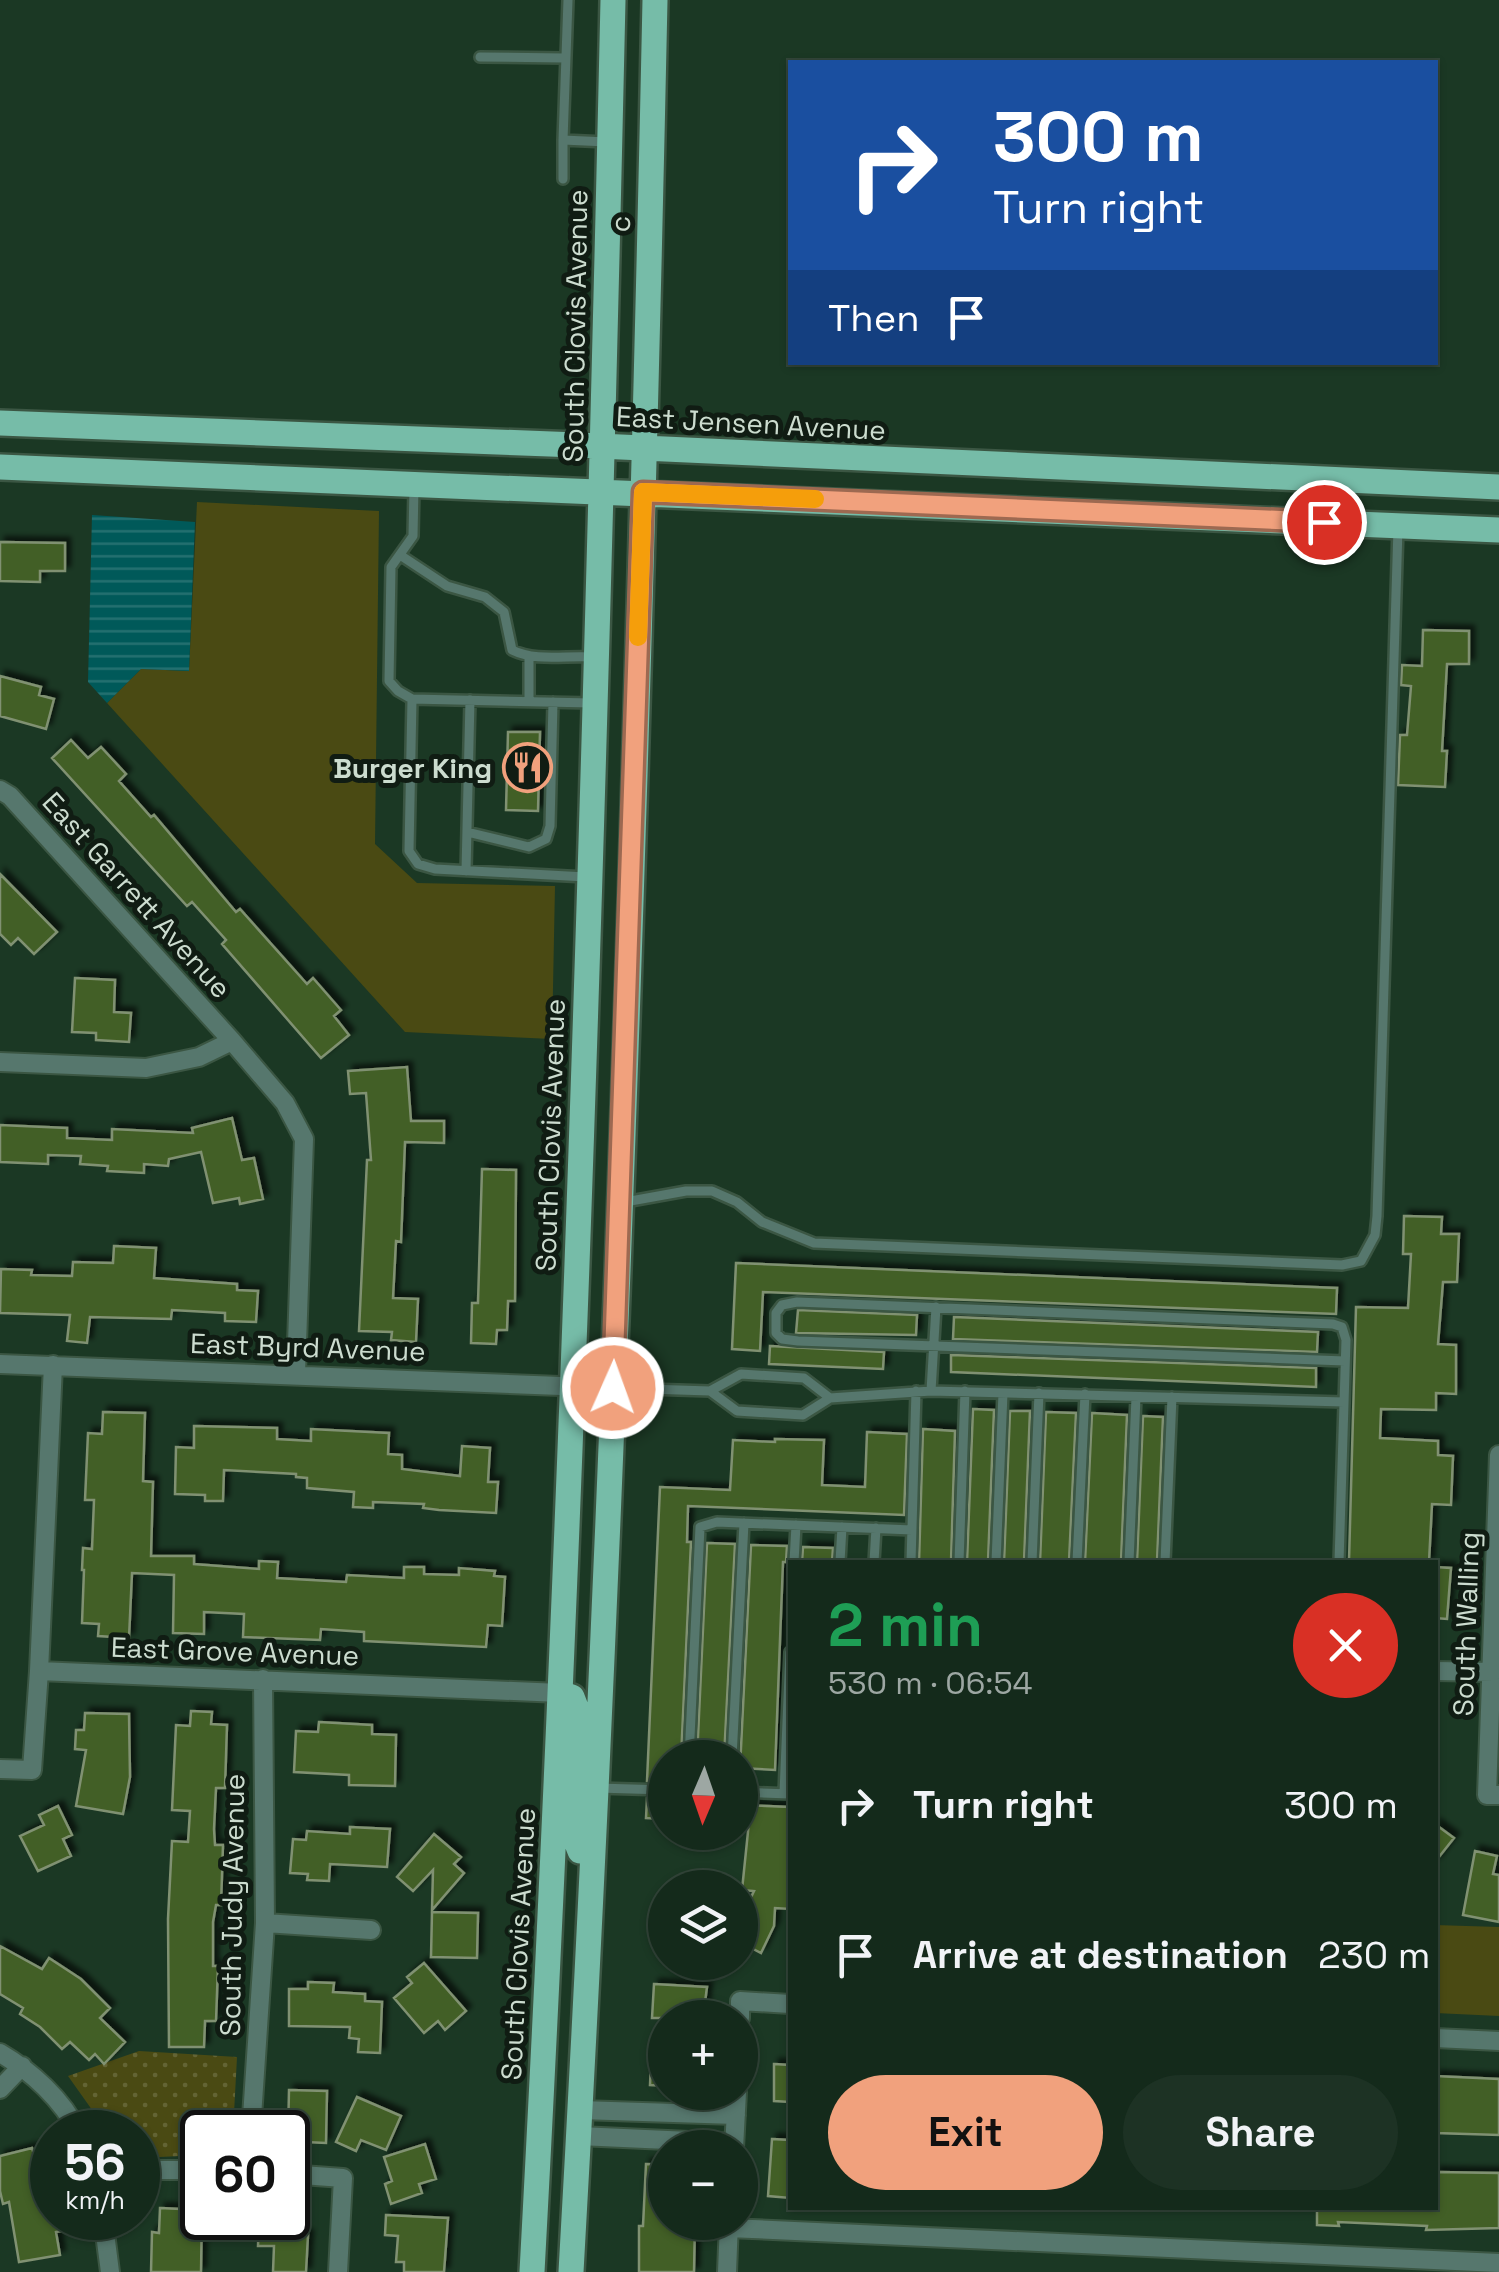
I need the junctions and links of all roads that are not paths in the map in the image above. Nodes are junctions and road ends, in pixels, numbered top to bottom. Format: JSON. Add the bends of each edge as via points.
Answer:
{"nodes":[{"id":1,"x":568,"y":0,"type":"edge"},
{"id":2,"x":613,"y":0,"type":"edge"},
{"id":3,"x":655,"y":0,"type":"edge"},
{"id":4,"x":480,"y":57,"type":"dead end"},
{"id":5,"x":564,"y":58,"type":"junction"},
{"id":6,"x":563,"y":140,"type":"junction"},
{"id":7,"x":610,"y":142,"type":"junction"},
{"id":8,"x":562,"y":180,"type":"dead end"},
{"id":9,"x":0,"y":423,"type":"edge"},
{"id":10,"x":602,"y":446,"type":"junction"},
{"id":11,"x":645,"y":449,"type":"junction"},
{"id":12,"x":0,"y":466,"type":"edge"},
{"id":13,"x":414,"y":484,"type":"junction"},
{"id":14,"x":1499,"y":487,"type":"edge"},
{"id":15,"x":602,"y":492,"type":"junction"},
{"id":16,"x":643,"y":492,"type":"junction"},
{"id":17,"x":1398,"y":525,"type":"junction"},
{"id":18,"x":1499,"y":530,"type":"edge"},
{"id":19,"x":400,"y":556,"type":"junction"},
{"id":20,"x":596,"y":657,"type":"junction"},
{"id":21,"x":529,"y":658,"type":"junction"},
{"id":22,"x":412,"y":699,"type":"junction"},
{"id":23,"x":470,"y":700,"type":"junction"},
{"id":24,"x":529,"y":701,"type":"junction"},
{"id":25,"x":553,"y":702,"type":"junction"},
{"id":26,"x":594,"y":702,"type":"junction"},
{"id":27,"x":0,"y":790,"type":"edge"},
{"id":28,"x":467,"y":832,"type":"junction"},
{"id":29,"x":466,"y":871,"type":"junction"},
{"id":30,"x":588,"y":877,"type":"junction"},
{"id":31,"x":232,"y":1041,"type":"junction"},
{"id":32,"x":0,"y":1062,"type":"edge"},
{"id":33,"x":619,"y":1203,"type":"junction"},
{"id":34,"x":936,"y":1307,"type":"junction"},
{"id":35,"x":934,"y":1346,"type":"junction"},
{"id":36,"x":1345,"y":1362,"type":"junction"},
{"id":37,"x":0,"y":1364,"type":"edge"},
{"id":38,"x":53,"y":1365,"type":"junction"},
{"id":39,"x":296,"y":1374,"type":"junction"},
{"id":40,"x":571,"y":1385,"type":"junction"},
{"id":41,"x":613,"y":1388,"type":"junction"},
{"id":42,"x":916,"y":1391,"type":"junction"},
{"id":43,"x":931,"y":1391,"type":"junction"},
{"id":44,"x":966,"y":1391,"type":"junction"},
{"id":45,"x":710,"y":1392,"type":"junction"},
{"id":46,"x":1004,"y":1393,"type":"junction"},
{"id":47,"x":1039,"y":1393,"type":"junction"},
{"id":48,"x":1085,"y":1394,"type":"junction"},
{"id":49,"x":1136,"y":1396,"type":"junction"},
{"id":50,"x":830,"y":1398,"type":"junction"},
{"id":51,"x":1172,"y":1398,"type":"junction"},
{"id":52,"x":1344,"y":1402,"type":"junction"},
{"id":53,"x":1499,"y":1455,"type":"edge"},
{"id":54,"x":744,"y":1523,"type":"junction"},
{"id":55,"x":796,"y":1525,"type":"junction"},
{"id":56,"x":842,"y":1527,"type":"junction"},
{"id":57,"x":876,"y":1528,"type":"junction"},
{"id":58,"x":912,"y":1530,"type":"junction"},
{"id":59,"x":794,"y":1560,"type":"edge"},
{"id":60,"x":840,"y":1560,"type":"edge"},
{"id":61,"x":874,"y":1560,"type":"edge"},
{"id":62,"x":911,"y":1560,"type":"edge"},
{"id":63,"x":958,"y":1560,"type":"edge"},
{"id":64,"x":996,"y":1560,"type":"edge"},
{"id":65,"x":1032,"y":1560,"type":"edge"},
{"id":66,"x":1077,"y":1560,"type":"edge"},
{"id":67,"x":1130,"y":1560,"type":"edge"},
{"id":68,"x":1165,"y":1560,"type":"edge"},
{"id":69,"x":1340,"y":1560,"type":"edge"},
{"id":70,"x":1497,"y":1569,"type":"edge"},
{"id":71,"x":39,"y":1671,"type":"junction"},
{"id":72,"x":1438,"y":1671,"type":"edge"},
{"id":73,"x":1492,"y":1672,"type":"junction"},
{"id":74,"x":263,"y":1679,"type":"junction"},
{"id":75,"x":560,"y":1693,"type":"junction"},
{"id":76,"x":689,"y":1740,"type":"edge"},
{"id":77,"x":733,"y":1740,"type":"edge"},
{"id":78,"x":788,"y":1747,"type":"edge"},
{"id":79,"x":0,"y":1769,"type":"edge"},
{"id":80,"x":596,"y":1788,"type":"junction"},
{"id":81,"x":648,"y":1790,"type":"edge"},
{"id":82,"x":758,"y":1793,"type":"edge"},
{"id":83,"x":787,"y":1794,"type":"edge"},
{"id":84,"x":1493,"y":1795,"type":"edge"},
{"id":85,"x":591,"y":1875,"type":"junction"},
{"id":86,"x":265,"y":1923,"type":"junction"},
{"id":87,"x":371,"y":1930,"type":"dead end"},
{"id":88,"x":788,"y":2004,"type":"edge"},
{"id":89,"x":758,"y":2007,"type":"edge"},
{"id":90,"x":1438,"y":2038,"type":"edge"},
{"id":91,"x":1499,"y":2041,"type":"edge"},
{"id":92,"x":0,"y":2053,"type":"edge"},
{"id":93,"x":22,"y":2066,"type":"junction"},
{"id":94,"x":0,"y":2088,"type":"edge"},
{"id":95,"x":65,"y":2110,"type":"edge"},
{"id":96,"x":252,"y":2110,"type":"edge"},
{"id":97,"x":580,"y":2110,"type":"junction"},
{"id":98,"x":736,"y":2110,"type":"edge"},
{"id":99,"x":736,"y":2115,"type":"junction"},
{"id":100,"x":735,"y":2130,"type":"edge"},
{"id":101,"x":579,"y":2136,"type":"junction"},
{"id":102,"x":648,"y":2140,"type":"edge"},
{"id":103,"x":310,"y":2176,"type":"edge"},
{"id":104,"x":758,"y":2227,"type":"edge"},
{"id":105,"x":106,"y":2240,"type":"edge"},
{"id":106,"x":728,"y":2240,"type":"edge"},
{"id":107,"x":1499,"y":2263,"type":"edge"},
{"id":108,"x":1376,"y":2264,"type":"edge"},
{"id":109,"x":110,"y":2272,"type":"edge"},
{"id":110,"x":338,"y":2272,"type":"edge"},
{"id":111,"x":532,"y":2272,"type":"edge"},
{"id":112,"x":571,"y":2272,"type":"edge"},
{"id":113,"x":727,"y":2272,"type":"edge"}],
"edges":[{"from":1,"to":5,"type":"lane"},
{"from":2,"to":7,"type":"main road","name":"South Clovis Avenue"},
{"from":3,"to":11,"type":"main road","name":"c"},
{"from":4,"to":5,"type":"lane"},
{"from":5,"to":6,"type":"lane"},
{"from":6,"to":7,"type":"lane"},
{"from":6,"to":8,"type":"lane"},
{"from":7,"to":10,"type":"main road","name":"South Clovis Avenue"},
{"from":9,"to":10,"type":"main road","name":"East Jensen Avenue"},
{"from":10,"to":11,"type":"main road","name":"East Jensen Avenue"},
{"from":10,"to":15,"type":"main road","name":"South Clovis Avenue"},
{"from":11,"to":14,"type":"main road","name":"East Jensen Avenue"},
{"from":11,"to":16,"type":"main road"},
{"from":12,"to":13,"type":"main road"},
{"from":13,"to":15,"type":"main road"},
{"from":13,"to":19,"type":"lane","via":[[413,536]]},
{"from":15,"to":16,"type":"main road"},
{"from":15,"to":20,"type":"main road","name":"South Clovis Avenue"},
{"from":16,"to":17,"type":"main road"},
{"from":16,"to":33,"type":"main road"},
{"from":17,"to":18,"type":"main road"},
{"from":17,"to":33,"type":"lane","via":[[1377,1216],[1376,1235],[1362,1261],[814,1243],[762,1222],[712,1190]]},
{"from":19,"to":21,"type":"lane","via":[[504,612],[512,650]]},
{"from":19,"to":22,"type":"lane","via":[[391,567],[390,681]]},
{"from":20,"to":21,"type":"lane"},
{"from":20,"to":26,"type":"main road","name":"South Clovis Avenue"},
{"from":21,"to":24,"type":"lane"},
{"from":22,"to":23,"type":"lane"},
{"from":22,"to":29,"type":"lane","via":[[409,852],[418,864]]},
{"from":23,"to":24,"type":"lane"},
{"from":23,"to":28,"type":"lane"},
{"from":24,"to":25,"type":"lane"},
{"from":25,"to":26,"type":"lane"},
{"from":25,"to":28,"type":"lane","via":[[546,839],[530,847]]},
{"from":26,"to":30,"type":"main road","name":"South Clovis Avenue"},
{"from":27,"to":31,"type":"street","name":"East Garrett Avenue"},
{"from":28,"to":29,"type":"lane"},
{"from":29,"to":30,"type":"lane"},
{"from":30,"to":40,"type":"main road","name":"South Clovis Avenue"},
{"from":31,"to":32,"type":"street","via":[[198,1057],[146,1068]]},
{"from":31,"to":39,"type":"street","via":[[285,1103],[304,1139]]},
{"from":33,"to":41,"type":"main road"},
{"from":34,"to":35,"type":"lane"},
{"from":34,"to":35,"type":"lane","via":[[797,1302],[776,1312],[782,1339]]},
{"from":34,"to":36,"type":"lane","via":[[1334,1324],[1345,1335]]},
{"from":35,"to":36,"type":"lane"},
{"from":35,"to":43,"type":"lane"},
{"from":36,"to":52,"type":"lane"},
{"from":37,"to":38,"type":"street","name":"East Byrd Avenue"},
{"from":38,"to":39,"type":"street","name":"East Byrd Avenue"},
{"from":38,"to":71,"type":"street"},
{"from":39,"to":40,"type":"street","name":"East Byrd Avenue"},
{"from":40,"to":41,"type":"street","name":"East Byrd Avenue"},
{"from":40,"to":75,"type":"main road","name":"South Clovis Avenue"},
{"from":41,"to":45,"type":"lane"},
{"from":41,"to":80,"type":"main road"},
{"from":42,"to":43,"type":"lane"},
{"from":42,"to":50,"type":"lane"},
{"from":42,"to":58,"type":"lane"},
{"from":43,"to":44,"type":"lane"},
{"from":44,"to":46,"type":"lane"},
{"from":44,"to":63,"type":"lane"},
{"from":45,"to":50,"type":"lane","via":[[750,1412],[802,1414]]},
{"from":45,"to":50,"type":"lane","via":[[741,1374],[804,1378]]},
{"from":46,"to":47,"type":"lane"},
{"from":46,"to":64,"type":"lane"},
{"from":47,"to":48,"type":"lane"},
{"from":47,"to":65,"type":"lane"},
{"from":48,"to":49,"type":"lane"},
{"from":48,"to":66,"type":"lane"},
{"from":49,"to":51,"type":"lane"},
{"from":49,"to":67,"type":"lane"},
{"from":51,"to":52,"type":"lane"},
{"from":51,"to":68,"type":"lane"},
{"from":52,"to":69,"type":"lane"},
{"from":53,"to":70,"type":"street","name":"South Walling"},
{"from":54,"to":55,"type":"lane"},
{"from":54,"to":76,"type":"lane","via":[[700,1527]]},
{"from":54,"to":77,"type":"lane"},
{"from":55,"to":56,"type":"lane"},
{"from":55,"to":59,"type":"lane"},
{"from":56,"to":57,"type":"lane"},
{"from":56,"to":60,"type":"lane"},
{"from":57,"to":58,"type":"lane"},
{"from":57,"to":61,"type":"lane"},
{"from":58,"to":62,"type":"lane"},
{"from":70,"to":73,"type":"street","name":"South Walling"},
{"from":71,"to":74,"type":"street","name":"East Grove Avenue"},
{"from":71,"to":79,"type":"street","via":[[32,1770]]},
{"from":72,"to":73,"type":"street"},
{"from":73,"to":84,"type":"street","name":"South Walling"},
{"from":74,"to":75,"type":"street","name":"East Grove Avenue"},
{"from":74,"to":86,"type":"street","name":"South Judy Avenue"},
{"from":75,"to":85,"type":"main road","via":[[572,1696],[579,1715],[576,1841]]},
{"from":75,"to":111,"type":"main road","name":"South Clovis Avenue"},
{"from":78,"to":83,"type":"lane"},
{"from":80,"to":81,"type":"lane"},
{"from":80,"to":85,"type":"main road"},
{"from":82,"to":83,"type":"lane"},
{"from":85,"to":97,"type":"main road"},
{"from":86,"to":87,"type":"street"},
{"from":86,"to":96,"type":"street","name":"South Judy Avenue"},
{"from":88,"to":89,"type":"street"},
{"from":90,"to":91,"type":"street"},
{"from":92,"to":93,"type":"street"},
{"from":93,"to":94,"type":"street"},
{"from":93,"to":95,"type":"street"},
{"from":97,"to":99,"type":"street"},
{"from":97,"to":101,"type":"main road"},
{"from":98,"to":99,"type":"street"},
{"from":99,"to":100,"type":"street"},
{"from":101,"to":102,"type":"street"},
{"from":101,"to":112,"type":"main road"},
{"from":103,"to":110,"type":"street","via":[[343,2178]]},
{"from":104,"to":108,"type":"street"},
{"from":105,"to":109,"type":"street"},
{"from":106,"to":113,"type":"street"},
{"from":107,"to":108,"type":"street"}]}
